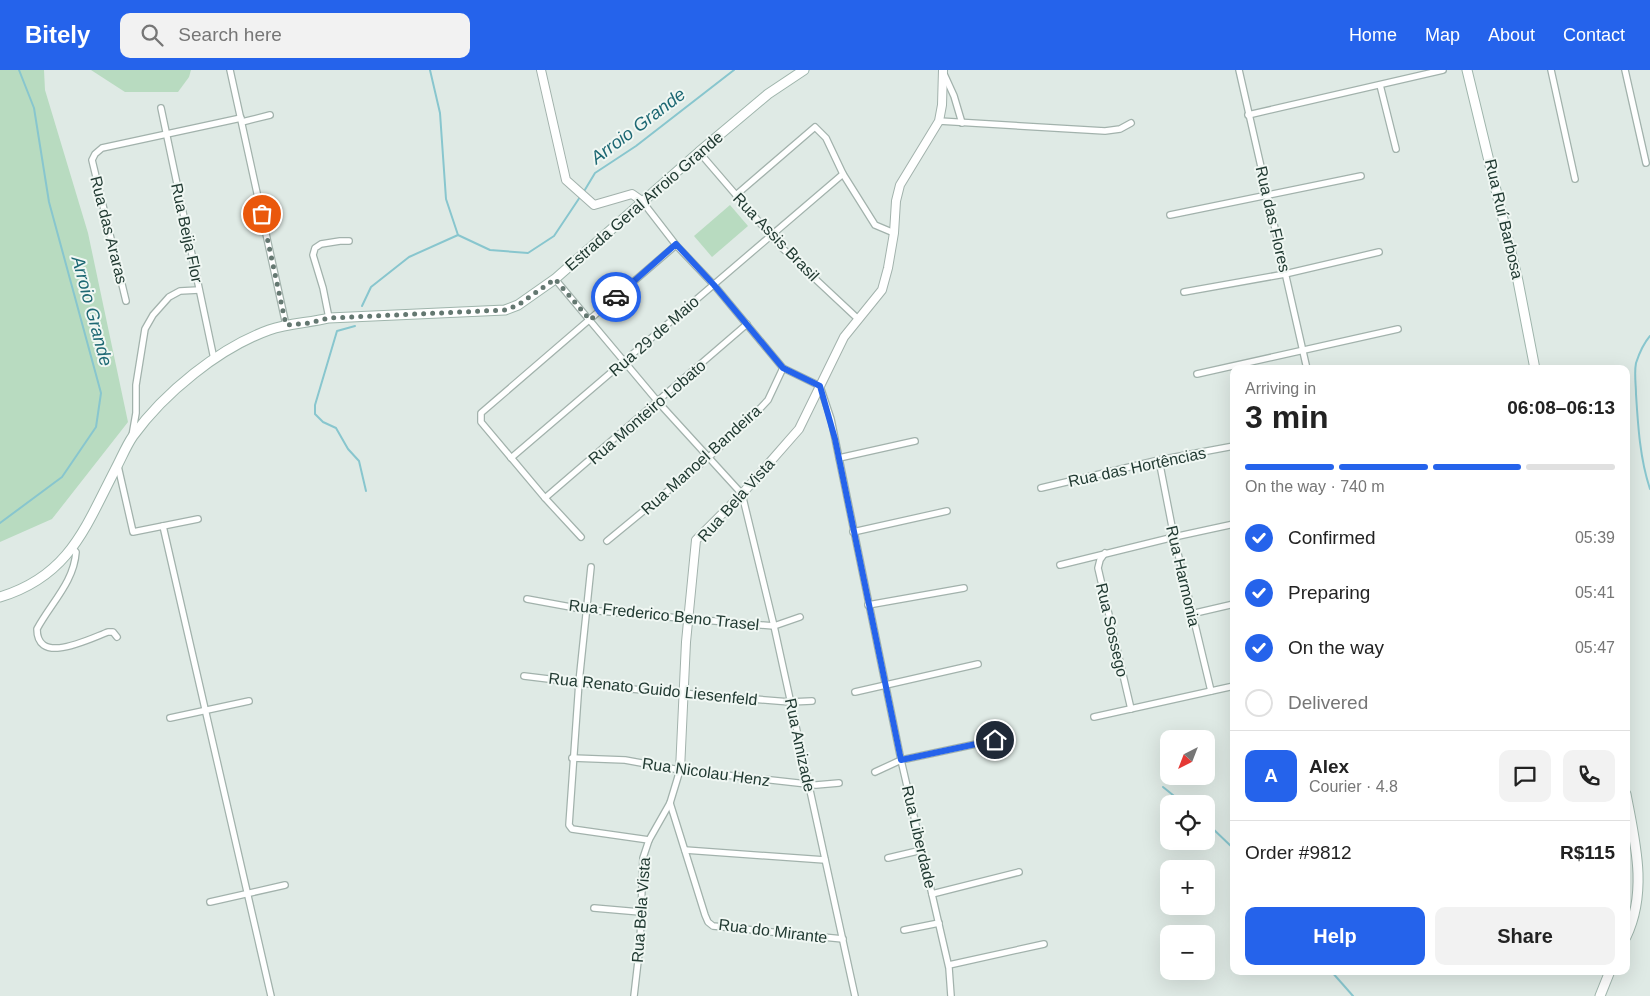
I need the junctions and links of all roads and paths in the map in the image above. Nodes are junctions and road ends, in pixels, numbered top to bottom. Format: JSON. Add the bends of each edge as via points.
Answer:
{"nodes":[{"id":1,"x":230,"y":70,"type":"edge"},
{"id":2,"x":541,"y":70,"type":"edge"},
{"id":3,"x":804,"y":70,"type":"edge"},
{"id":4,"x":943,"y":70,"type":"edge"},
{"id":5,"x":1239,"y":70,"type":"edge"},
{"id":6,"x":1443,"y":70,"type":"edge"},
{"id":7,"x":1468,"y":70,"type":"edge"},
{"id":8,"x":1551,"y":70,"type":"edge"},
{"id":9,"x":1625,"y":70,"type":"edge"},
{"id":10,"x":1380,"y":85,"type":"junction"},
{"id":11,"x":161,"y":108,"type":"dead end"},
{"id":12,"x":270,"y":115,"type":"dead end"},
{"id":13,"x":1248,"y":115,"type":"junction"},
{"id":14,"x":242,"y":120,"type":"junction"},
{"id":15,"x":939,"y":121,"type":"junction"},
{"id":16,"x":962,"y":123,"type":"junction"},
{"id":17,"x":1131,"y":123,"type":"dead end"},
{"id":18,"x":167,"y":134,"type":"junction"},
{"id":19,"x":1396,"y":148,"type":"dead end"},
{"id":20,"x":698,"y":152,"type":"junction"},
{"id":21,"x":1646,"y":163,"type":"dead end"},
{"id":22,"x":843,"y":174,"type":"junction"},
{"id":23,"x":1361,"y":176,"type":"dead end"},
{"id":24,"x":1574,"y":179,"type":"dead end"},
{"id":25,"x":736,"y":195,"type":"junction"},
{"id":26,"x":1268,"y":195,"type":"junction"},
{"id":27,"x":642,"y":201,"type":"junction"},
{"id":28,"x":1170,"y":215,"type":"dead end"},
{"id":29,"x":894,"y":232,"type":"junction"},
{"id":30,"x":770,"y":235,"type":"junction"},
{"id":31,"x":349,"y":241,"type":"dead end"},
{"id":32,"x":676,"y":244,"type":"junction"},
{"id":33,"x":1379,"y":252,"type":"dead end"},
{"id":34,"x":1285,"y":274,"type":"junction"},
{"id":35,"x":555,"y":279,"type":"junction"},
{"id":36,"x":714,"y":285,"type":"junction"},
{"id":37,"x":199,"y":290,"type":"junction"},
{"id":38,"x":1184,"y":292,"type":"dead end"},
{"id":39,"x":126,"y":301,"type":"dead end"},
{"id":40,"x":329,"y":318,"type":"junction"},
{"id":41,"x":857,"y":318,"type":"junction"},
{"id":42,"x":590,"y":320,"type":"junction"},
{"id":43,"x":747,"y":324,"type":"junction"},
{"id":44,"x":286,"y":325,"type":"junction"},
{"id":45,"x":1398,"y":329,"type":"dead end"},
{"id":46,"x":1303,"y":351,"type":"junction"},
{"id":47,"x":214,"y":359,"type":"junction"},
{"id":48,"x":624,"y":362,"type":"junction"},
{"id":49,"x":1238,"y":365,"type":"edge"},
{"id":50,"x":1306,"y":365,"type":"edge"},
{"id":51,"x":1534,"y":365,"type":"edge"},
{"id":52,"x":1230,"y":367,"type":"edge"},
{"id":53,"x":783,"y":368,"type":"junction"},
{"id":54,"x":1197,"y":374,"type":"dead end"},
{"id":55,"x":820,"y":386,"type":"junction"},
{"id":56,"x":659,"y":403,"type":"junction"},
{"id":57,"x":131,"y":438,"type":"junction"},
{"id":58,"x":915,"y":441,"type":"dead end"},
{"id":59,"x":1230,"y":447,"type":"edge"},
{"id":60,"x":709,"y":457,"type":"junction"},
{"id":61,"x":511,"y":458,"type":"junction"},
{"id":62,"x":839,"y":458,"type":"junction"},
{"id":63,"x":1159,"y":460,"type":"junction"},
{"id":64,"x":117,"y":465,"type":"junction"},
{"id":65,"x":1041,"y":488,"type":"dead end"},
{"id":66,"x":742,"y":494,"type":"junction"},
{"id":67,"x":545,"y":498,"type":"junction"},
{"id":68,"x":947,"y":511,"type":"dead end"},
{"id":69,"x":198,"y":519,"type":"dead end"},
{"id":70,"x":1230,"y":525,"type":"edge"},
{"id":71,"x":163,"y":526,"type":"junction"},
{"id":72,"x":854,"y":532,"type":"junction"},
{"id":73,"x":581,"y":537,"type":"dead end"},
{"id":74,"x":1174,"y":537,"type":"junction"},
{"id":75,"x":606,"y":541,"type":"dead end"},
{"id":76,"x":72,"y":549,"type":"junction"},
{"id":77,"x":1105,"y":553,"type":"junction"},
{"id":78,"x":1060,"y":565,"type":"dead end"},
{"id":79,"x":591,"y":567,"type":"dead end"},
{"id":80,"x":964,"y":588,"type":"dead end"},
{"id":81,"x":0,"y":597,"type":"edge"},
{"id":82,"x":527,"y":599,"type":"dead end"},
{"id":83,"x":868,"y":605,"type":"junction"},
{"id":84,"x":1230,"y":605,"type":"edge"},
{"id":85,"x":587,"y":610,"type":"junction"},
{"id":86,"x":1192,"y":614,"type":"junction"},
{"id":87,"x":800,"y":617,"type":"dead end"},
{"id":88,"x":688,"y":618,"type":"junction"},
{"id":89,"x":774,"y":626,"type":"junction"},
{"id":90,"x":117,"y":637,"type":"dead end"},
{"id":91,"x":978,"y":664,"type":"dead end"},
{"id":92,"x":524,"y":676,"type":"dead end"},
{"id":93,"x":578,"y":682,"type":"junction"},
{"id":94,"x":885,"y":685,"type":"junction"},
{"id":95,"x":1230,"y":687,"type":"edge"},
{"id":96,"x":1211,"y":691,"type":"junction"},
{"id":97,"x":684,"y":692,"type":"junction"},
{"id":98,"x":855,"y":692,"type":"dead end"},
{"id":99,"x":249,"y":701,"type":"dead end"},
{"id":100,"x":812,"y":701,"type":"dead end"},
{"id":101,"x":790,"y":702,"type":"junction"},
{"id":102,"x":1131,"y":709,"type":"junction"},
{"id":103,"x":206,"y":711,"type":"junction"},
{"id":104,"x":1094,"y":717,"type":"dead end"},
{"id":105,"x":170,"y":718,"type":"dead end"},
{"id":106,"x":995,"y":740,"type":"dead end"},
{"id":107,"x":572,"y":758,"type":"junction"},
{"id":108,"x":901,"y":760,"type":"junction"},
{"id":109,"x":680,"y":770,"type":"junction"},
{"id":110,"x":874,"y":772,"type":"dead end"},
{"id":111,"x":839,"y":783,"type":"dead end"},
{"id":112,"x":809,"y":784,"type":"junction"},
{"id":113,"x":670,"y":803,"type":"junction"},
{"id":114,"x":1630,"y":816,"type":"edge"},
{"id":115,"x":649,"y":840,"type":"junction"},
{"id":116,"x":685,"y":850,"type":"junction"},
{"id":117,"x":922,"y":850,"type":"junction"},
{"id":118,"x":888,"y":858,"type":"dead end"},
{"id":119,"x":825,"y":860,"type":"junction"},
{"id":120,"x":1019,"y":872,"type":"dead end"},
{"id":121,"x":285,"y":885,"type":"dead end"},
{"id":122,"x":248,"y":892,"type":"junction"},
{"id":123,"x":932,"y":894,"type":"junction"},
{"id":124,"x":210,"y":902,"type":"dead end"},
{"id":125,"x":594,"y":908,"type":"dead end"},
{"id":126,"x":640,"y":912,"type":"junction"},
{"id":127,"x":939,"y":923,"type":"junction"},
{"id":128,"x":1630,"y":927,"type":"edge"},
{"id":129,"x":904,"y":930,"type":"dead end"},
{"id":130,"x":843,"y":939,"type":"junction"},
{"id":131,"x":1044,"y":944,"type":"dead end"},
{"id":132,"x":949,"y":965,"type":"junction"},
{"id":133,"x":1608,"y":975,"type":"edge"},
{"id":134,"x":271,"y":996,"type":"edge"},
{"id":135,"x":634,"y":996,"type":"edge"},
{"id":136,"x":855,"y":996,"type":"edge"},
{"id":137,"x":951,"y":996,"type":"edge"},
{"id":138,"x":1600,"y":996,"type":"edge"}],
"edges":[{"from":1,"to":14,"type":"street"},
{"from":2,"to":27,"type":"street","via":[[566,180],[594,206],[632,194]]},
{"from":3,"to":20,"type":"main road","name":"Estrada Geral Arroio Grande","via":[[768,94]]},
{"from":4,"to":15,"type":"street","name":"Rua Bela Vista"},
{"from":4,"to":16,"type":"street"},
{"from":5,"to":13,"type":"street","name":"Rua das Flores"},
{"from":6,"to":10,"type":"street"},
{"from":7,"to":51,"type":"main road","name":"Rua Ruí Barbosa","via":[[1516,272]]},
{"from":8,"to":24,"type":"street"},
{"from":9,"to":21,"type":"street"},
{"from":10,"to":13,"type":"street"},
{"from":10,"to":19,"type":"street"},
{"from":11,"to":18,"type":"street","name":"Rua Beija Flor"},
{"from":12,"to":14,"type":"street"},
{"from":13,"to":26,"type":"street","name":"Rua das Flores"},
{"from":14,"to":18,"type":"street"},
{"from":14,"to":44,"type":"street"},
{"from":15,"to":16,"type":"street"},
{"from":15,"to":29,"type":"street","name":"Rua Bela Vista","via":[[900,185]]},
{"from":16,"to":17,"type":"street","via":[[1105,131]]},
{"from":18,"to":37,"type":"street","name":"Rua Beija Flor"},
{"from":18,"to":39,"type":"street","name":"Rua das Araras","via":[[102,148],[92,160]]},
{"from":20,"to":25,"type":"street","name":"Rua Assis Brasil"},
{"from":20,"to":27,"type":"main road","name":"Estrada Geral Arroio Grande"},
{"from":22,"to":25,"type":"street","via":[[833,151],[815,127]]},
{"from":22,"to":29,"type":"street","via":[[875,224]]},
{"from":22,"to":30,"type":"street","name":"Rua 29 de Maio"},
{"from":23,"to":26,"type":"street"},
{"from":25,"to":30,"type":"street","name":"Rua Assis Brasil"},
{"from":26,"to":28,"type":"street"},
{"from":26,"to":34,"type":"street","name":"Rua das Flores"},
{"from":27,"to":32,"type":"street"},
{"from":27,"to":35,"type":"main road","name":"Estrada Geral Arroio Grande"},
{"from":29,"to":41,"type":"street","name":"Rua Bela Vista","via":[[882,290]]},
{"from":30,"to":36,"type":"street","name":"Rua 29 de Maio"},
{"from":30,"to":41,"type":"street","name":"Rua Assis Brasil"},
{"from":31,"to":40,"type":"street","via":[[321,244],[313,255]]},
{"from":32,"to":36,"type":"street"},
{"from":32,"to":42,"type":"street"},
{"from":33,"to":34,"type":"street"},
{"from":34,"to":38,"type":"street"},
{"from":34,"to":46,"type":"street","name":"Rua das Flores"},
{"from":35,"to":40,"type":"main road","name":"Estrada Geral Arroio Grande","via":[[518,305],[505,310]]},
{"from":35,"to":42,"type":"street"},
{"from":36,"to":43,"type":"street"},
{"from":36,"to":48,"type":"street","name":"Rua 29 de Maio"},
{"from":37,"to":47,"type":"street","name":"Rua Beija Flor"},
{"from":37,"to":57,"type":"street","via":[[180,291],[169,296],[145,329]]},
{"from":40,"to":44,"type":"main road","name":"Estrada Geral Arroio Grande"},
{"from":41,"to":55,"type":"street","name":"Rua Bela Vista"},
{"from":42,"to":48,"type":"street"},
{"from":42,"to":61,"type":"street","via":[[481,413],[481,422]]},
{"from":43,"to":53,"type":"street"},
{"from":43,"to":56,"type":"street","name":"Rua Monteiro Lobato"},
{"from":44,"to":47,"type":"main road","name":"Estrada Geral Arroio Grande","via":[[260,334]]},
{"from":45,"to":46,"type":"street"},
{"from":46,"to":49,"type":"street"},
{"from":46,"to":50,"type":"street","name":"Rua das Flores"},
{"from":47,"to":57,"type":"main road","name":"Estrada Geral Arroio Grande","via":[[150,414]]},
{"from":48,"to":56,"type":"street"},
{"from":48,"to":61,"type":"street","name":"Rua 29 de Maio"},
{"from":52,"to":54,"type":"street"},
{"from":53,"to":55,"type":"street"},
{"from":53,"to":60,"type":"street","name":"Rua Manoel Bandeira","via":[[768,400]]},
{"from":55,"to":62,"type":"street","name":"Rua Liberdade"},
{"from":55,"to":66,"type":"street","name":"Rua Bela Vista","via":[[798,429]]},
{"from":56,"to":60,"type":"street"},
{"from":56,"to":67,"type":"street","name":"Rua Monteiro Lobato"},
{"from":57,"to":64,"type":"main road","name":"Estrada Geral Arroio Grande"},
{"from":58,"to":62,"type":"street"},
{"from":59,"to":63,"type":"street","name":"Rua das Hortências"},
{"from":60,"to":66,"type":"street"},
{"from":60,"to":75,"type":"street","name":"Rua Manoel Bandeira"},
{"from":61,"to":67,"type":"street"},
{"from":62,"to":72,"type":"street","name":"Rua Liberdade"},
{"from":63,"to":65,"type":"street","name":"Rua das Hortências"},
{"from":63,"to":74,"type":"street","name":"Rua Harmonia"},
{"from":64,"to":71,"type":"street","via":[[133,532]]},
{"from":64,"to":76,"type":"main road","name":"Estrada Geral Arroio Grande"},
{"from":66,"to":88,"type":"street","name":"Rua Bela Vista","via":[[696,540]]},
{"from":66,"to":89,"type":"street","name":"Rua Amizade"},
{"from":67,"to":73,"type":"street"},
{"from":68,"to":72,"type":"street"},
{"from":69,"to":71,"type":"street"},
{"from":70,"to":74,"type":"street"},
{"from":71,"to":103,"type":"street"},
{"from":72,"to":83,"type":"street","name":"Rua Liberdade"},
{"from":74,"to":77,"type":"street"},
{"from":74,"to":86,"type":"street","name":"Rua Harmonia"},
{"from":76,"to":81,"type":"main road","name":"Estrada Geral Arroio Grande","via":[[42,578]]},
{"from":76,"to":90,"type":"street","via":[[76,552],[76,560],[68,581],[37,628],[40,644],[50,649],[76,644],[108,632],[114,632]]},
{"from":77,"to":78,"type":"street"},
{"from":77,"to":102,"type":"street","name":"Rua Sossego","via":[[1098,568]]},
{"from":79,"to":85,"type":"street"},
{"from":80,"to":83,"type":"street"},
{"from":82,"to":85,"type":"street","name":"Rua Frederico Beno Trasel"},
{"from":83,"to":94,"type":"street","name":"Rua Liberdade"},
{"from":84,"to":86,"type":"street"},
{"from":85,"to":88,"type":"street","name":"Rua Frederico Beno Trasel"},
{"from":85,"to":93,"type":"street"},
{"from":86,"to":96,"type":"street","name":"Rua Harmonia"},
{"from":87,"to":89,"type":"street","name":"Rua Frederico Beno Trasel"},
{"from":88,"to":89,"type":"street","name":"Rua Frederico Beno Trasel"},
{"from":88,"to":97,"type":"street","name":"Rua Bela Vista"},
{"from":89,"to":101,"type":"street","name":"Rua Amizade"},
{"from":91,"to":94,"type":"street"},
{"from":92,"to":93,"type":"street","name":"Rua Renato Guido Liesenfeld"},
{"from":93,"to":97,"type":"street","name":"Rua Renato Guido Liesenfeld"},
{"from":93,"to":107,"type":"street"},
{"from":94,"to":98,"type":"street"},
{"from":94,"to":108,"type":"street","name":"Rua Liberdade"},
{"from":95,"to":96,"type":"street"},
{"from":96,"to":102,"type":"street"},
{"from":97,"to":101,"type":"street","name":"Rua Renato Guido Liesenfeld"},
{"from":97,"to":109,"type":"street","name":"Rua Bela Vista"},
{"from":99,"to":103,"type":"street"},
{"from":100,"to":101,"type":"street","name":"Rua Renato Guido Liesenfeld"},
{"from":101,"to":112,"type":"street","name":"Rua Amizade"},
{"from":102,"to":104,"type":"street"},
{"from":103,"to":105,"type":"street"},
{"from":103,"to":122,"type":"street"},
{"from":106,"to":108,"type":"street"},
{"from":107,"to":109,"type":"street","name":"Rua Nicolau Henz","via":[[625,760]]},
{"from":107,"to":115,"type":"street","via":[[568,819],[572,829]]},
{"from":108,"to":110,"type":"street"},
{"from":108,"to":117,"type":"street","name":"Rua Liberdade"},
{"from":109,"to":112,"type":"street","name":"Rua Nicolau Henz"},
{"from":109,"to":113,"type":"street","name":"Rua Bela Vista"},
{"from":111,"to":112,"type":"street","name":"Rua Nicolau Henz"},
{"from":112,"to":119,"type":"street","name":"Rua Amizade"},
{"from":113,"to":115,"type":"street","name":"Rua Bela Vista"},
{"from":113,"to":116,"type":"street","name":"Rua do Mirante"},
{"from":114,"to":128,"type":"main road","via":[[1639,878],[1635,915]]},
{"from":115,"to":126,"type":"street","name":"Rua Bela Vista","via":[[643,858]]},
{"from":116,"to":119,"type":"street"},
{"from":116,"to":130,"type":"street","name":"Rua do Mirante","via":[[705,915],[713,926]]},
{"from":117,"to":118,"type":"street"},
{"from":117,"to":123,"type":"street","name":"Rua Liberdade"},
{"from":119,"to":130,"type":"street","name":"Rua Amizade"},
{"from":120,"to":123,"type":"street"},
{"from":121,"to":122,"type":"street"},
{"from":122,"to":124,"type":"street"},
{"from":122,"to":134,"type":"street"},
{"from":123,"to":127,"type":"street","name":"Rua Liberdade"},
{"from":125,"to":126,"type":"street"},
{"from":126,"to":135,"type":"street","name":"Rua Bela Vista"},
{"from":127,"to":129,"type":"street"},
{"from":127,"to":132,"type":"street","name":"Rua Liberdade"},
{"from":130,"to":136,"type":"street","name":"Rua Amizade"},
{"from":131,"to":132,"type":"street"},
{"from":132,"to":137,"type":"street","name":"Rua Liberdade"},
{"from":133,"to":138,"type":"main road"}]}
